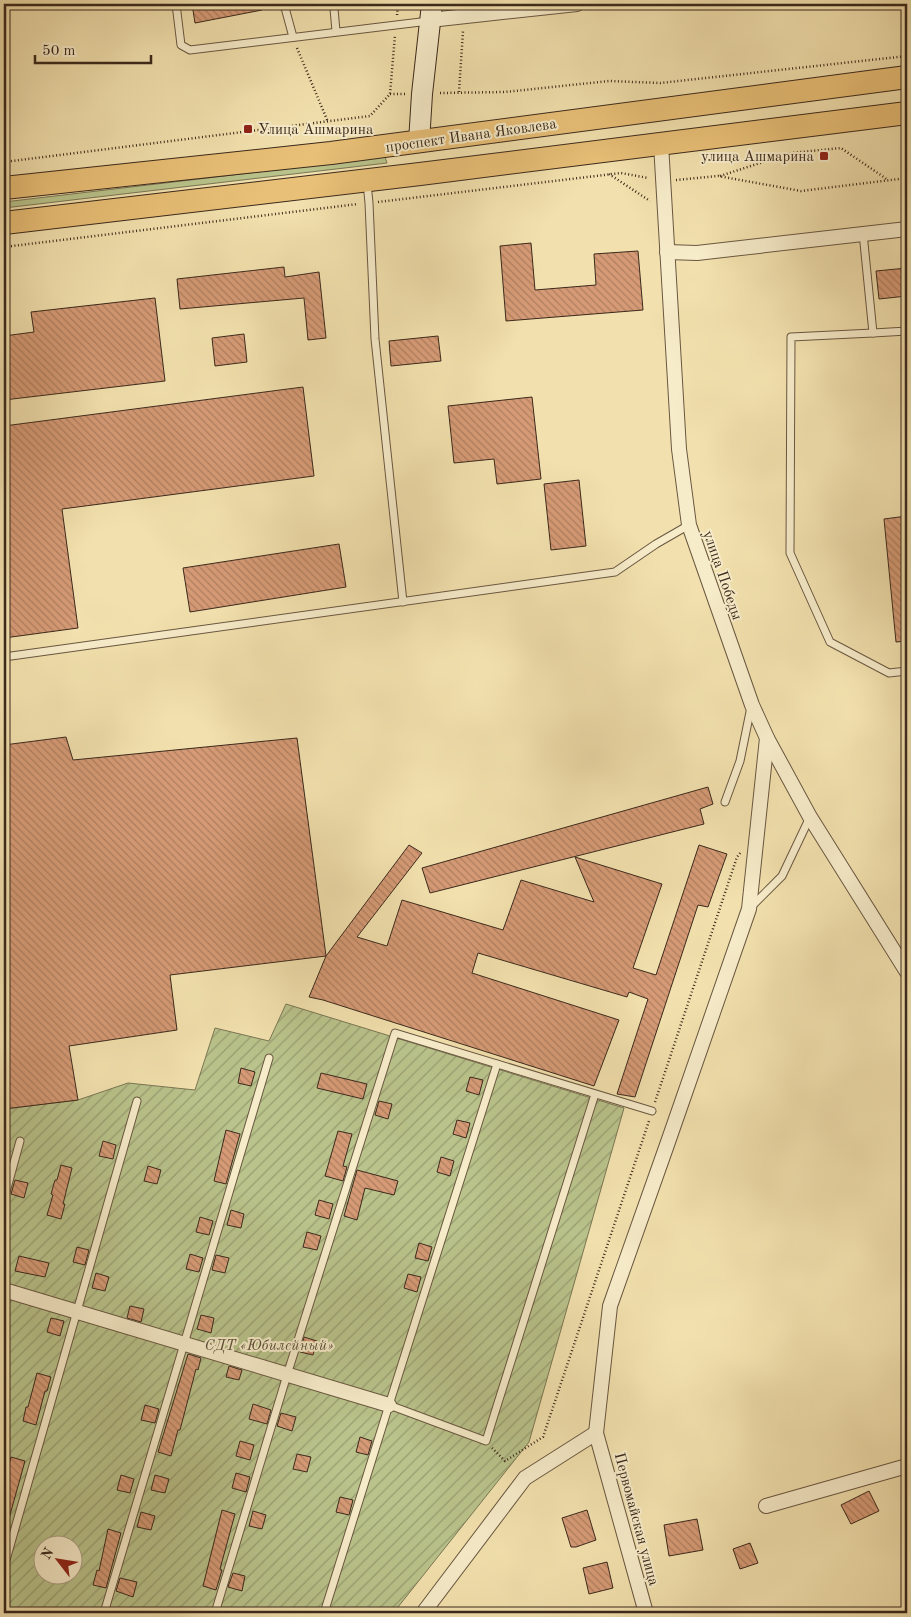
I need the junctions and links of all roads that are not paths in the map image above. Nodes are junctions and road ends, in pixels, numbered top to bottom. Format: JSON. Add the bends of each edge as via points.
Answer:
{"nodes":[{"id":1,"x":176,"y":4,"type":"edge"},
{"id":2,"x":284,"y":4,"type":"edge"},
{"id":3,"x":332,"y":4,"type":"edge"},
{"id":4,"x":576,"y":4,"type":"edge"},
{"id":5,"x":523,"y":7,"type":"edge"},
{"id":6,"x":431,"y":12,"type":"edge"},
{"id":7,"x":336,"y":31,"type":"junction"},
{"id":8,"x":292,"y":37,"type":"junction"},
{"id":9,"x":907,"y":78,"type":"edge"},
{"id":10,"x":907,"y":113,"type":"edge"},
{"id":11,"x":419,"y":142,"type":"junction"},
{"id":12,"x":661,"y":144,"type":"junction"},
{"id":13,"x":420,"y":174,"type":"junction"},
{"id":14,"x":366,"y":180,"type":"junction"},
{"id":15,"x":4,"y":188,"type":"edge"},
{"id":16,"x":4,"y":223,"type":"edge"},
{"id":17,"x":907,"y":229,"type":"edge"},
{"id":18,"x":863,"y":233,"type":"junction"},
{"id":19,"x":667,"y":252,"type":"junction"},
{"id":20,"x":907,"y":331,"type":"edge"},
{"id":21,"x":873,"y":333,"type":"junction"},
{"id":22,"x":689,"y":525,"type":"junction"},
{"id":23,"x":404,"y":602,"type":"junction"},
{"id":24,"x":4,"y":657,"type":"edge"},
{"id":25,"x":907,"y":671,"type":"edge"},
{"id":26,"x":752,"y":704,"type":"junction"},
{"id":27,"x":767,"y":738,"type":"junction"},
{"id":28,"x":726,"y":802,"type":"dead end"},
{"id":29,"x":810,"y":816,"type":"junction"},
{"id":30,"x":749,"y":909,"type":"junction"},
{"id":31,"x":907,"y":972,"type":"edge"},
{"id":32,"x":269,"y":1058,"type":"dead end"},
{"id":33,"x":497,"y":1064,"type":"junction"},
{"id":34,"x":595,"y":1094,"type":"junction"},
{"id":35,"x":136,"y":1101,"type":"dead end"},
{"id":36,"x":652,"y":1110,"type":"road end"},
{"id":37,"x":20,"y":1141,"type":"dead end"},
{"id":38,"x":4,"y":1199,"type":"edge"},
{"id":39,"x":4,"y":1290,"type":"edge"},
{"id":40,"x":77,"y":1312,"type":"junction"},
{"id":41,"x":184,"y":1343,"type":"junction"},
{"id":42,"x":287,"y":1375,"type":"junction"},
{"id":43,"x":388,"y":1405,"type":"junction"},
{"id":44,"x":596,"y":1433,"type":"junction"},
{"id":45,"x":907,"y":1466,"type":"edge"},
{"id":46,"x":766,"y":1506,"type":"dead end"},
{"id":47,"x":4,"y":1567,"type":"edge"},
{"id":48,"x":104,"y":1613,"type":"edge"},
{"id":49,"x":215,"y":1613,"type":"edge"},
{"id":50,"x":324,"y":1613,"type":"edge"},
{"id":51,"x":423,"y":1613,"type":"edge"},
{"id":52,"x":646,"y":1613,"type":"edge"}],
"edges":[{"from":1,"to":8,"type":"lane","via":[[181,45],[190,50]]},
{"from":2,"to":8,"type":"lane"},
{"from":3,"to":7,"type":"lane"},
{"from":4,"to":5,"type":"street"},
{"from":5,"to":6,"type":"street","via":[[464,16]]},
{"from":6,"to":7,"type":"lane","via":[[396,24]]},
{"from":6,"to":11,"type":"main road"},
{"from":7,"to":8,"type":"lane"},
{"from":9,"to":11,"type":"main road","name":"проспект Ивана Яковлева"},
{"from":10,"to":12,"type":"main road","name":"проспект Ивана Яковлева"},
{"from":11,"to":13,"type":"main road"},
{"from":11,"to":15,"type":"main road","name":"проспект Ивана Яковлева"},
{"from":12,"to":13,"type":"main road","name":"проспект Ивана Яковлева"},
{"from":12,"to":19,"type":"street","name":"улица Победы"},
{"from":13,"to":14,"type":"main road","name":"проспект Ивана Яковлева"},
{"from":14,"to":16,"type":"main road","name":"проспект Ивана Яковлева"},
{"from":14,"to":23,"type":"lane","via":[[374,339]]},
{"from":17,"to":18,"type":"street"},
{"from":18,"to":19,"type":"street","via":[[697,253]]},
{"from":18,"to":21,"type":"lane"},
{"from":19,"to":22,"type":"street","name":"улица Победы","via":[[679,449]]},
{"from":20,"to":21,"type":"lane"},
{"from":21,"to":25,"type":"lane","via":[[790,337],[790,553],[830,642],[889,673]]},
{"from":22,"to":23,"type":"lane","via":[[616,572]]},
{"from":22,"to":26,"type":"street","name":"улица Победы"},
{"from":23,"to":24,"type":"lane"},
{"from":26,"to":27,"type":"street","name":"улица Победы"},
{"from":26,"to":28,"type":"lane","via":[[740,761]]},
{"from":27,"to":29,"type":"street","name":"улица Победы"},
{"from":27,"to":30,"type":"street"},
{"from":29,"to":30,"type":"lane","via":[[782,876]]},
{"from":29,"to":31,"type":"street","name":"улица Победы"},
{"from":30,"to":44,"type":"street","via":[[610,1306]]},
{"from":32,"to":41,"type":"lane"},
{"from":33,"to":34,"type":"lane"},
{"from":33,"to":42,"type":"lane","via":[[395,1033]]},
{"from":33,"to":43,"type":"lane"},
{"from":34,"to":36,"type":"lane"},
{"from":34,"to":43,"type":"lane","via":[[486,1441]]},
{"from":35,"to":40,"type":"lane"},
{"from":37,"to":38,"type":"lane"},
{"from":39,"to":40,"type":"street"},
{"from":40,"to":41,"type":"street"},
{"from":40,"to":47,"type":"lane"},
{"from":41,"to":42,"type":"street"},
{"from":41,"to":48,"type":"lane"},
{"from":42,"to":43,"type":"street"},
{"from":42,"to":49,"type":"lane"},
{"from":43,"to":50,"type":"lane"},
{"from":44,"to":51,"type":"street","via":[[526,1478]]},
{"from":44,"to":52,"type":"street","name":"Первомайская улица"},
{"from":45,"to":46,"type":"street"}]}
